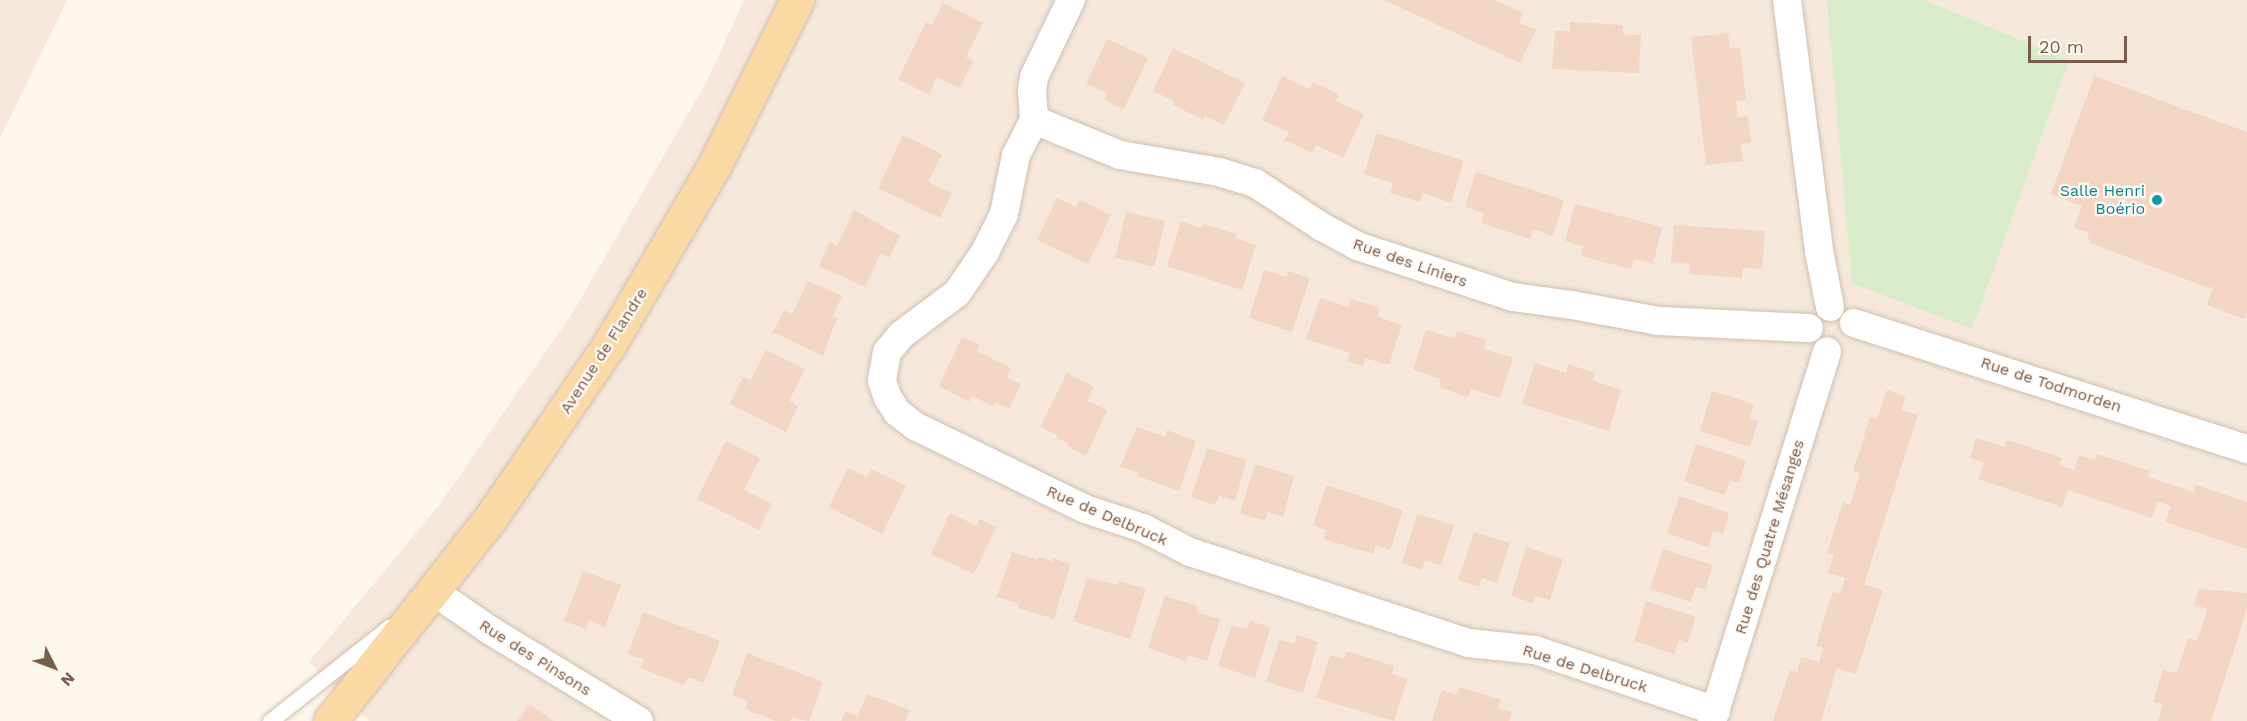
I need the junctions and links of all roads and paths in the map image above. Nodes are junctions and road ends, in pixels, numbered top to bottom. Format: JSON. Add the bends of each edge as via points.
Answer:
{"nodes":[{"id":1,"x":797,"y":0,"type":"edge"},
{"id":2,"x":1071,"y":0,"type":"edge"},
{"id":3,"x":1787,"y":0,"type":"edge"},
{"id":4,"x":1034,"y":120,"type":"junction"},
{"id":5,"x":1830,"y":307,"type":"junction"},
{"id":6,"x":1854,"y":323,"type":"junction"},
{"id":7,"x":1809,"y":328,"type":"junction"},
{"id":8,"x":1827,"y":352,"type":"junction"},
{"id":9,"x":2247,"y":449,"type":"edge"},
{"id":10,"x":433,"y":591,"type":"junction"},
{"id":11,"x":366,"y":674,"type":"junction"},
{"id":12,"x":1714,"y":716,"type":"edge"},
{"id":13,"x":622,"y":717,"type":"edge"},
{"id":14,"x":270,"y":721,"type":"edge"},
{"id":15,"x":318,"y":721,"type":"edge"},
{"id":16,"x":330,"y":721,"type":"edge"}],
"edges":[{"from":1,"to":10,"type":"main road","name":"Avenue de Flandre","via":[[714,166],[636,300],[527,467]]},
{"from":2,"to":4,"type":"street","via":[[1034,77]]},
{"from":3,"to":5,"type":"street","via":[[1819,251]]},
{"from":4,"to":7,"type":"street","name":"Rue des Liniers","via":[[1120,155],[1219,172],[1255,183],[1356,246],[1514,297],[1658,321]]},
{"from":4,"to":12,"type":"street","name":"Rue de Delbruck","via":[[1016,155],[1004,213],[980,262],[957,293],[901,335],[887,352],[882,371],[884,389],[905,419],[1085,509],[1143,528],[1190,552],[1468,643],[1534,650]]},
{"from":5,"to":6,"type":"street","via":[[1845,311]]},
{"from":5,"to":7,"type":"street","via":[[1815,314]]},
{"from":6,"to":8,"type":"street","via":[[1855,335],[1849,345],[1839,352]]},
{"from":6,"to":9,"type":"street","name":"Rue de Todmorden"},
{"from":7,"to":8,"type":"street","via":[[1814,344]]},
{"from":8,"to":12,"type":"street","name":"Rue des Quatre Mésanges"},
{"from":10,"to":11,"type":"main road","name":"Avenue de Flandre"},
{"from":10,"to":13,"type":"street","name":"Rue des Pinsons"},
{"from":10,"to":14,"type":"lane"},
{"from":11,"to":15,"type":"main road","name":"Avenue de Flandre"},
{"from":11,"to":16,"type":"main road","name":"Avenue de Flandre"}]}
